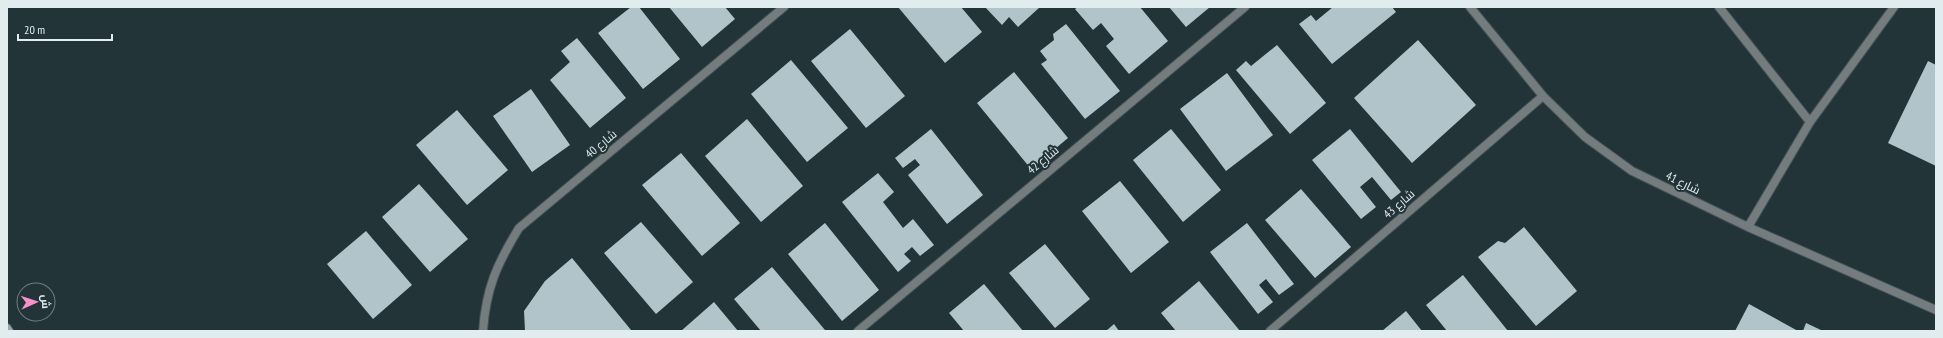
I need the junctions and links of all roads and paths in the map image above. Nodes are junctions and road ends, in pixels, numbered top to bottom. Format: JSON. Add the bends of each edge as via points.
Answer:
{"nodes":[{"id":1,"x":784,"y":7,"type":"edge"},
{"id":2,"x":1245,"y":7,"type":"edge"},
{"id":3,"x":1470,"y":7,"type":"edge"},
{"id":4,"x":1719,"y":7,"type":"edge"},
{"id":5,"x":1894,"y":7,"type":"edge"},
{"id":6,"x":1543,"y":96,"type":"junction"},
{"id":7,"x":1810,"y":122,"type":"junction"},
{"id":8,"x":1748,"y":227,"type":"junction"},
{"id":9,"x":1936,"y":310,"type":"edge"},
{"id":10,"x":7,"y":328,"type":"edge"},
{"id":11,"x":9,"y":331,"type":"edge"},
{"id":12,"x":483,"y":331,"type":"edge"},
{"id":13,"x":858,"y":331,"type":"edge"},
{"id":14,"x":1270,"y":331,"type":"edge"}],
"edges":[{"from":1,"to":12,"type":"street","name":"شارع 40","via":[[519,228],[500,259],[488,294]]},
{"from":2,"to":13,"type":"street","name":"شارع 42"},
{"from":3,"to":6,"type":"street","name":"شارع 41"},
{"from":4,"to":7,"type":"street"},
{"from":5,"to":7,"type":"street"},
{"from":6,"to":8,"type":"street","name":"شارع 41","via":[[1585,137],[1632,171]]},
{"from":6,"to":14,"type":"street","name":"شارع 43"},
{"from":7,"to":8,"type":"street"},
{"from":8,"to":9,"type":"street","name":"شارع 41"},
{"from":10,"to":11,"type":"street"}]}
